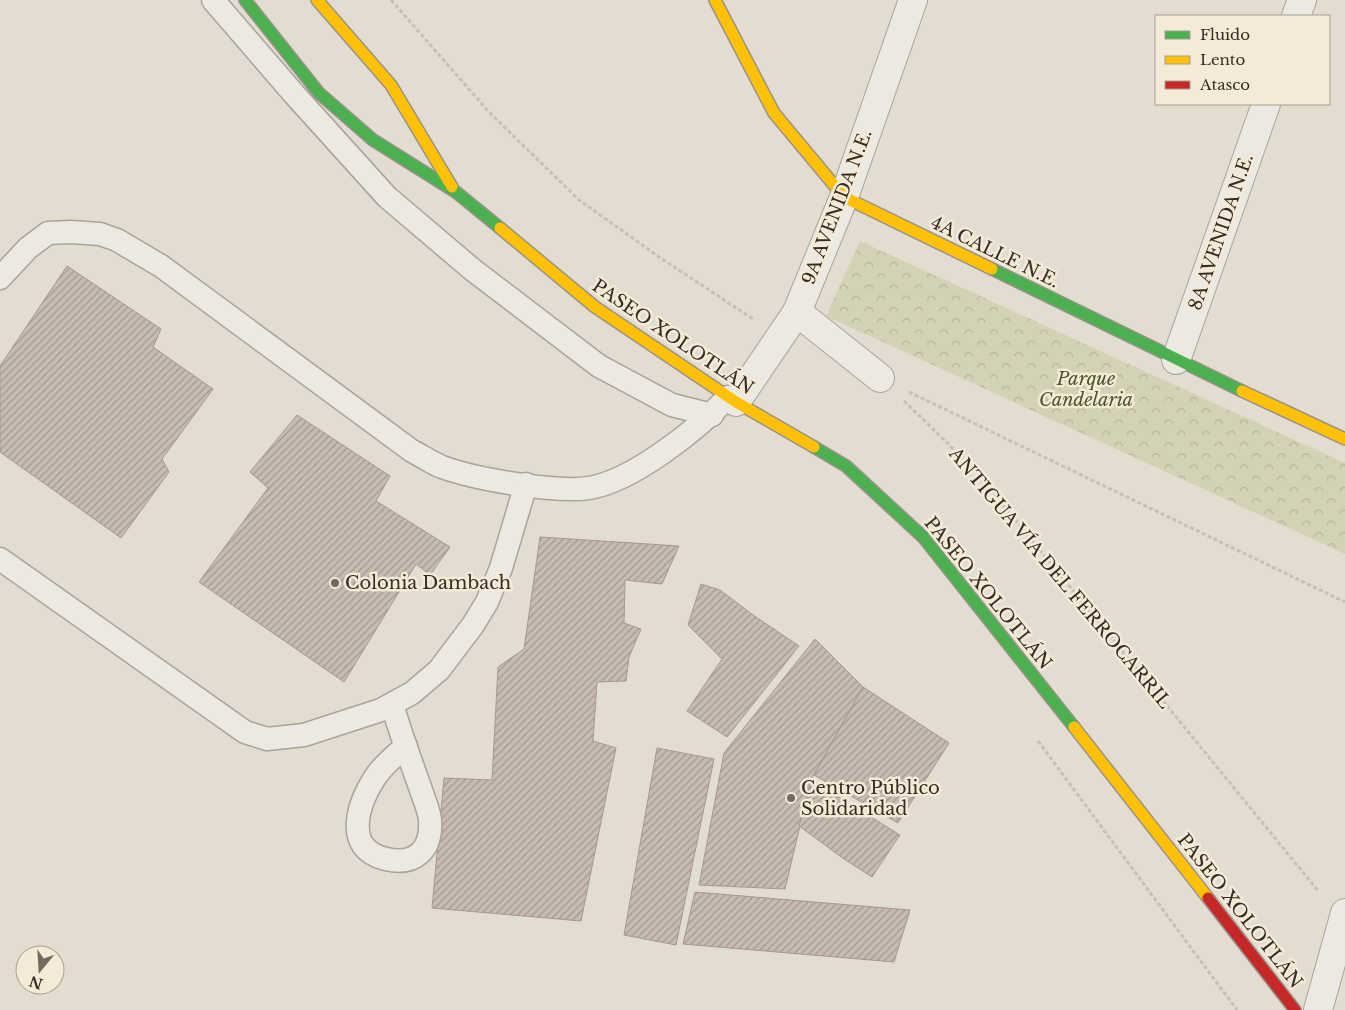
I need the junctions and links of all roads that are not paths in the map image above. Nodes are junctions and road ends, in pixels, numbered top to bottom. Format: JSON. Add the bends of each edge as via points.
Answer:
{"nodes":[{"id":1,"x":214,"y":0,"type":"edge"},
{"id":2,"x":244,"y":0,"type":"edge"},
{"id":3,"x":317,"y":0,"type":"edge"},
{"id":4,"x":715,"y":0,"type":"edge"},
{"id":5,"x":913,"y":0,"type":"edge"},
{"id":6,"x":1302,"y":0,"type":"edge"},
{"id":7,"x":1296,"y":15,"type":"edge"},
{"id":8,"x":1266,"y":105,"type":"edge"},
{"id":9,"x":456,"y":192,"type":"junction"},
{"id":10,"x":844,"y":197,"type":"junction"},
{"id":11,"x":0,"y":278,"type":"edge"},
{"id":12,"x":797,"y":312,"type":"junction"},
{"id":13,"x":1176,"y":360,"type":"junction"},
{"id":14,"x":880,"y":378,"type":"road end"},
{"id":15,"x":732,"y":399,"type":"junction"},
{"id":16,"x":712,"y":415,"type":"junction"},
{"id":17,"x":1345,"y":439,"type":"edge"},
{"id":18,"x":526,"y":484,"type":"junction"},
{"id":19,"x":0,"y":559,"type":"edge"},
{"id":20,"x":392,"y":704,"type":"junction"},
{"id":21,"x":406,"y":746,"type":"junction"},
{"id":22,"x":1344,"y":916,"type":"edge"},
{"id":23,"x":1295,"y":1010,"type":"edge"},
{"id":24,"x":1318,"y":1010,"type":"edge"}],
"edges":[{"from":1,"to":16,"type":"lane","via":[[387,198],[473,270],[599,366],[672,405]]},
{"from":2,"to":9,"type":"street","name":"PASEO XOLOTLÁN","via":[[319,93],[373,140]]},
{"from":3,"to":9,"type":"street","name":"PASEO XOLOTLÁN","via":[[391,85]]},
{"from":4,"to":10,"type":"street","name":"4A CALLE N.E.","via":[[774,113]]},
{"from":5,"to":10,"type":"street","name":"9A AVENIDA N.E."},
{"from":6,"to":7,"type":"street"},
{"from":8,"to":13,"type":"street","name":"8A AVENIDA N.E."},
{"from":9,"to":15,"type":"street","name":"PASEO XOLOTLÁN","via":[[595,307]]},
{"from":10,"to":12,"type":"street","name":"9A AVENIDA N.E."},
{"from":10,"to":13,"type":"street","name":"4A CALLE N.E."},
{"from":11,"to":18,"type":"lane","via":[[28,248],[48,234],[100,234],[117,240],[162,266],[412,451],[442,467]]},
{"from":12,"to":14,"type":"street"},
{"from":12,"to":15,"type":"street","name":"9A AVENIDA N.E."},
{"from":13,"to":17,"type":"street","name":"4A CALLE N.E."},
{"from":15,"to":16,"type":"lane"},
{"from":15,"to":23,"type":"street","name":"PASEO XOLOTLÁN","via":[[846,466],[922,537]]},
{"from":16,"to":18,"type":"lane","via":[[631,474],[590,488]]},
{"from":18,"to":20,"type":"lane","via":[[501,568],[474,625],[439,670],[412,693]]},
{"from":19,"to":20,"type":"lane","via":[[245,732],[267,739],[304,735]]},
{"from":20,"to":21,"type":"lane"},
{"from":21,"to":21,"type":"lane","via":[[430,818],[430,828],[427,845],[418,856],[393,861],[370,852],[360,841],[356,828],[360,809],[376,776]]},
{"from":22,"to":24,"type":"street"}]}
